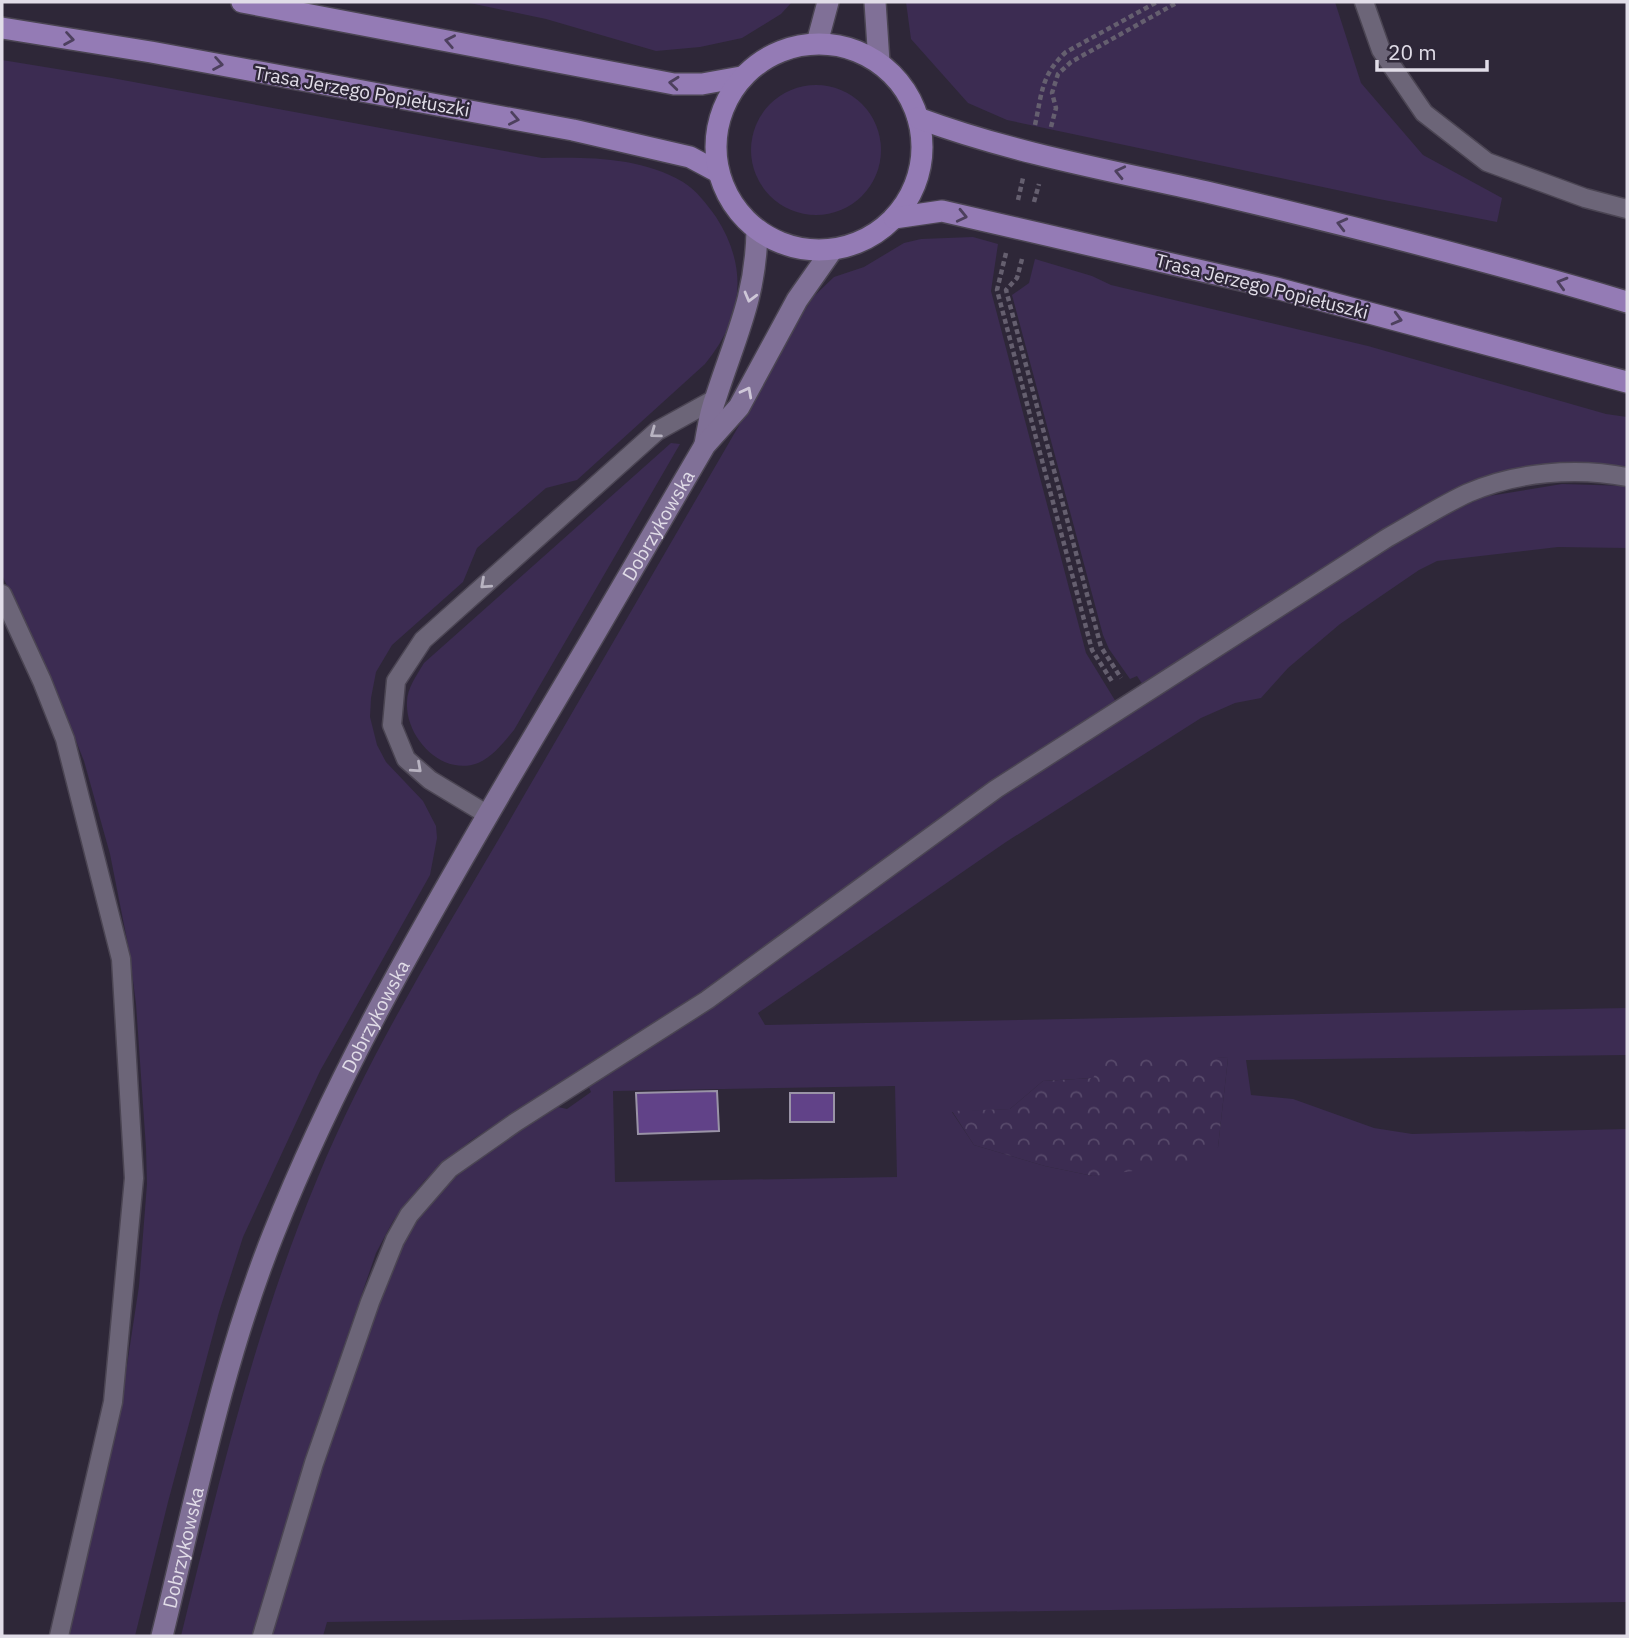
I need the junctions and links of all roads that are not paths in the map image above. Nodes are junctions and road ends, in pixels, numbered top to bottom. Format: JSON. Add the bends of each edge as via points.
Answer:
{"nodes":[{"id":1,"x":242,"y":2,"type":"edge"},
{"id":2,"x":828,"y":2,"type":"edge"},
{"id":3,"x":876,"y":2,"type":"edge"},
{"id":4,"x":1364,"y":2,"type":"edge"},
{"id":5,"x":2,"y":28,"type":"edge"},
{"id":6,"x":817,"y":43,"type":"junction"},
{"id":7,"x":879,"y":62,"type":"junction"},
{"id":8,"x":741,"y":77,"type":"junction"},
{"id":9,"x":918,"y":118,"type":"junction"},
{"id":10,"x":718,"y":172,"type":"junction"},
{"id":11,"x":1627,"y":209,"type":"edge"},
{"id":12,"x":894,"y":218,"type":"junction"},
{"id":13,"x":757,"y":230,"type":"junction"},
{"id":14,"x":832,"y":250,"type":"junction"},
{"id":15,"x":1627,"y":302,"type":"edge"},
{"id":16,"x":1627,"y":382,"type":"edge"},
{"id":17,"x":715,"y":399,"type":"junction"},
{"id":18,"x":705,"y":445,"type":"junction"},
{"id":19,"x":1627,"y":477,"type":"edge"},
{"id":20,"x":2,"y":594,"type":"edge"},
{"id":21,"x":488,"y":815,"type":"junction"},
{"id":22,"x":59,"y":1636,"type":"edge"},
{"id":23,"x":162,"y":1636,"type":"edge"},
{"id":24,"x":261,"y":1636,"type":"edge"}],
"edges":[{"from":8,"to":1,"type":"main road","one_way":true,"via":[[674,84]]},
{"from":2,"to":6,"type":"main road"},
{"from":3,"to":7,"type":"main road"},
{"from":4,"to":11,"type":"lane","via":[[1381,50],[1424,113],[1488,162]]},
{"from":5,"to":10,"type":"main road","name":"Trasa Jerzego Popiełuszki","one_way":true,"via":[[573,130],[690,157]]},
{"from":6,"to":7,"type":"main road","via":[[849,48]]},
{"from":6,"to":8,"type":"main road","via":[[776,52]]},
{"from":7,"to":9,"type":"main road","via":[[904,88]]},
{"from":8,"to":10,"type":"main road","via":[[718,121]]},
{"from":9,"to":12,"type":"main road","via":[[922,156],[913,189]]},
{"from":15,"to":9,"type":"main road","one_way":true,"via":[[1353,227],[951,131]]},
{"from":10,"to":13,"type":"main road","via":[[733,205]]},
{"from":12,"to":14,"type":"main road","via":[[859,243]]},
{"from":12,"to":16,"type":"main road","name":"Trasa Jerzego Popiełuszki","one_way":true,"via":[[942,211],[1276,288]]},
{"from":13,"to":14,"type":"main road","via":[[786,245]]},
{"from":13,"to":17,"type":"main road","name":"Dobrzykowska","one_way":true,"via":[[752,288]]},
{"from":18,"to":14,"type":"main road","name":"Dobrzykowska","one_way":true,"via":[[739,407],[797,300]]},
{"from":17,"to":18,"type":"main road","name":"Dobrzykowska"},
{"from":17,"to":21,"type":"lane","one_way":true,"via":[[656,431],[423,640],[396,681],[393,725],[406,759],[430,780]]},
{"from":18,"to":21,"type":"main road","name":"Dobrzykowska"},
{"from":19,"to":24,"type":"lane","via":[[1604,472],[1524,477],[1470,492],[1387,538],[996,789],[707,1000],[449,1169],[395,1240],[370,1302]]},
{"from":20,"to":22,"type":"lane","via":[[65,739],[121,959],[135,1178],[113,1402]]},
{"from":21,"to":23,"type":"main road","name":"Dobrzykowska","via":[[333,1096],[272,1237],[225,1384]]}]}
